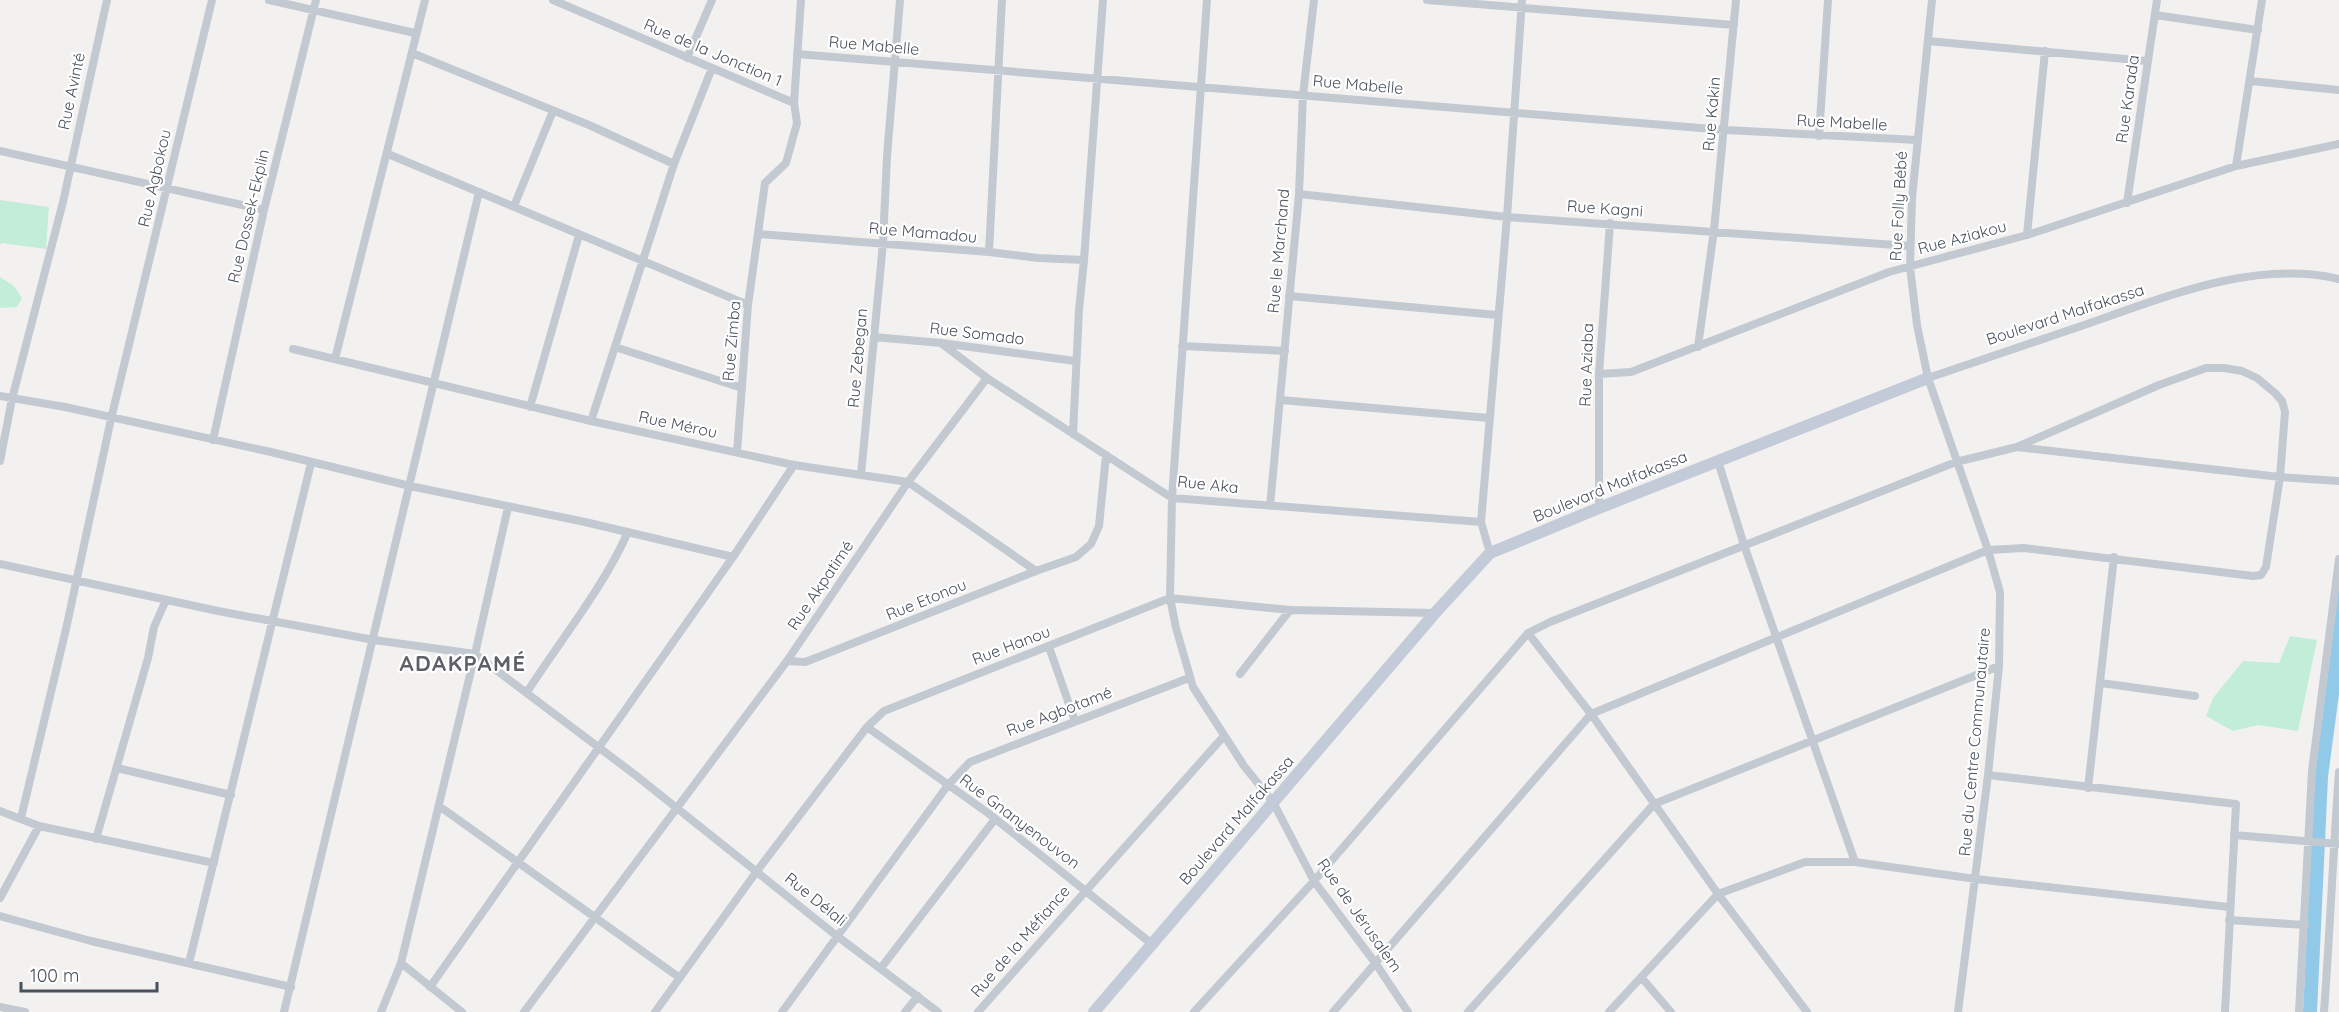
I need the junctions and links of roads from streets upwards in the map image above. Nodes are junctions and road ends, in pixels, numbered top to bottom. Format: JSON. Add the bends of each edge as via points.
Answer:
{"nodes":[{"id":1,"x":107,"y":0,"type":"edge"},
{"id":2,"x":212,"y":0,"type":"edge"},
{"id":3,"x":269,"y":0,"type":"edge"},
{"id":4,"x":316,"y":0,"type":"edge"},
{"id":5,"x":425,"y":0,"type":"edge"},
{"id":6,"x":553,"y":0,"type":"edge"},
{"id":7,"x":712,"y":0,"type":"edge"},
{"id":8,"x":800,"y":0,"type":"edge"},
{"id":9,"x":900,"y":0,"type":"edge"},
{"id":10,"x":1002,"y":0,"type":"edge"},
{"id":11,"x":1102,"y":0,"type":"edge"},
{"id":12,"x":1207,"y":0,"type":"edge"},
{"id":13,"x":1314,"y":0,"type":"edge"},
{"id":14,"x":1427,"y":0,"type":"edge"},
{"id":15,"x":1736,"y":0,"type":"edge"},
{"id":16,"x":1828,"y":0,"type":"edge"},
{"id":17,"x":1932,"y":0,"type":"edge"},
{"id":18,"x":2157,"y":0,"type":"edge"},
{"id":19,"x":2262,"y":0,"type":"edge"},
{"id":20,"x":1521,"y":4,"type":"edge"},
{"id":21,"x":314,"y":11,"type":"junction"},
{"id":22,"x":2155,"y":15,"type":"junction"},
{"id":23,"x":1734,"y":26,"type":"junction"},
{"id":24,"x":2258,"y":30,"type":"junction"},
{"id":25,"x":416,"y":33,"type":"junction"},
{"id":26,"x":1928,"y":41,"type":"junction"},
{"id":27,"x":2045,"y":51,"type":"junction"},
{"id":28,"x":412,"y":53,"type":"junction"},
{"id":29,"x":797,"y":54,"type":"junction"},
{"id":30,"x":687,"y":58,"type":"junction"},
{"id":31,"x":2147,"y":61,"type":"junction"},
{"id":32,"x":896,"y":62,"type":"junction"},
{"id":33,"x":711,"y":68,"type":"junction"},
{"id":34,"x":998,"y":71,"type":"junction"},
{"id":35,"x":1097,"y":78,"type":"junction"},
{"id":36,"x":2250,"y":81,"type":"junction"},
{"id":37,"x":1202,"y":88,"type":"junction"},
{"id":38,"x":2339,"y":90,"type":"edge"},
{"id":39,"x":1303,"y":95,"type":"junction"},
{"id":40,"x":795,"y":103,"type":"junction"},
{"id":41,"x":553,"y":111,"type":"junction"},
{"id":42,"x":1515,"y":112,"type":"junction"},
{"id":43,"x":1725,"y":130,"type":"junction"},
{"id":44,"x":1819,"y":136,"type":"junction"},
{"id":45,"x":1917,"y":140,"type":"junction"},
{"id":46,"x":2339,"y":144,"type":"edge"},
{"id":47,"x":0,"y":151,"type":"edge"},
{"id":48,"x":388,"y":154,"type":"junction"},
{"id":49,"x":674,"y":164,"type":"junction"},
{"id":50,"x":2236,"y":166,"type":"junction"},
{"id":51,"x":70,"y":168,"type":"junction"},
{"id":52,"x":167,"y":188,"type":"junction"},
{"id":53,"x":479,"y":192,"type":"junction"},
{"id":54,"x":1299,"y":194,"type":"junction"},
{"id":55,"x":2127,"y":203,"type":"junction"},
{"id":56,"x":514,"y":206,"type":"junction"},
{"id":57,"x":264,"y":210,"type":"junction"},
{"id":58,"x":1507,"y":217,"type":"junction"},
{"id":59,"x":1610,"y":223,"type":"junction"},
{"id":60,"x":1714,"y":230,"type":"junction"},
{"id":61,"x":758,"y":234,"type":"junction"},
{"id":62,"x":579,"y":235,"type":"junction"},
{"id":63,"x":2027,"y":236,"type":"junction"},
{"id":64,"x":883,"y":243,"type":"junction"},
{"id":65,"x":1909,"y":246,"type":"junction"},
{"id":66,"x":989,"y":252,"type":"junction"},
{"id":67,"x":1084,"y":260,"type":"junction"},
{"id":68,"x":642,"y":261,"type":"junction"},
{"id":69,"x":1910,"y":267,"type":"junction"},
{"id":70,"x":2339,"y":279,"type":"edge"},
{"id":71,"x":1289,"y":296,"type":"junction"},
{"id":72,"x":748,"y":306,"type":"junction"},
{"id":73,"x":1497,"y":315,"type":"junction"},
{"id":74,"x":874,"y":337,"type":"junction"},
{"id":75,"x":941,"y":343,"type":"junction"},
{"id":76,"x":615,"y":346,"type":"junction"},
{"id":77,"x":1182,"y":346,"type":"junction"},
{"id":78,"x":1698,"y":347,"type":"junction"},
{"id":79,"x":293,"y":348,"type":"dead end"},
{"id":80,"x":1285,"y":351,"type":"junction"},
{"id":81,"x":334,"y":359,"type":"junction"},
{"id":82,"x":1076,"y":361,"type":"junction"},
{"id":83,"x":1599,"y":374,"type":"junction"},
{"id":84,"x":987,"y":378,"type":"junction"},
{"id":85,"x":1928,"y":378,"type":"junction"},
{"id":86,"x":435,"y":383,"type":"junction"},
{"id":87,"x":742,"y":388,"type":"junction"},
{"id":88,"x":0,"y":396,"type":"edge"},
{"id":89,"x":12,"y":399,"type":"junction"},
{"id":90,"x":1281,"y":400,"type":"junction"},
{"id":91,"x":530,"y":407,"type":"junction"},
{"id":92,"x":1489,"y":418,"type":"junction"},
{"id":93,"x":111,"y":419,"type":"junction"},
{"id":94,"x":591,"y":421,"type":"junction"},
{"id":95,"x":1073,"y":434,"type":"junction"},
{"id":96,"x":213,"y":440,"type":"junction"},
{"id":97,"x":2017,"y":447,"type":"junction"},
{"id":98,"x":737,"y":452,"type":"junction"},
{"id":99,"x":1106,"y":455,"type":"junction"},
{"id":100,"x":1718,"y":460,"type":"junction"},
{"id":101,"x":0,"y":461,"type":"edge"},
{"id":102,"x":1956,"y":462,"type":"junction"},
{"id":103,"x":311,"y":463,"type":"junction"},
{"id":104,"x":794,"y":465,"type":"junction"},
{"id":105,"x":861,"y":475,"type":"junction"},
{"id":106,"x":2280,"y":477,"type":"junction"},
{"id":107,"x":2339,"y":481,"type":"edge"},
{"id":108,"x":908,"y":482,"type":"junction"},
{"id":109,"x":410,"y":486,"type":"junction"},
{"id":110,"x":1172,"y":498,"type":"junction"},
{"id":111,"x":1270,"y":506,"type":"junction"},
{"id":112,"x":508,"y":507,"type":"junction"},
{"id":113,"x":1599,"y":508,"type":"junction"},
{"id":114,"x":1481,"y":522,"type":"junction"},
{"id":115,"x":628,"y":532,"type":"junction"},
{"id":116,"x":1744,"y":545,"type":"junction"},
{"id":117,"x":1988,"y":550,"type":"junction"},
{"id":118,"x":1490,"y":553,"type":"junction"},
{"id":119,"x":733,"y":557,"type":"junction"},
{"id":120,"x":2114,"y":557,"type":"junction"},
{"id":121,"x":2339,"y":559,"type":"edge"},
{"id":122,"x":0,"y":564,"type":"edge"},
{"id":123,"x":1036,"y":571,"type":"junction"},
{"id":124,"x":77,"y":580,"type":"junction"},
{"id":125,"x":1170,"y":598,"type":"junction"},
{"id":126,"x":166,"y":600,"type":"junction"},
{"id":127,"x":1290,"y":610,"type":"junction"},
{"id":128,"x":1435,"y":613,"type":"junction"},
{"id":129,"x":273,"y":621,"type":"junction"},
{"id":130,"x":1528,"y":633,"type":"junction"},
{"id":131,"x":1777,"y":638,"type":"junction"},
{"id":132,"x":374,"y":640,"type":"junction"},
{"id":133,"x":1049,"y":647,"type":"junction"},
{"id":134,"x":475,"y":654,"type":"junction"},
{"id":135,"x":787,"y":661,"type":"junction"},
{"id":136,"x":1999,"y":666,"type":"junction"},
{"id":137,"x":1240,"y":674,"type":"dead end"},
{"id":138,"x":1189,"y":678,"type":"junction"},
{"id":139,"x":2101,"y":683,"type":"junction"},
{"id":140,"x":527,"y":692,"type":"junction"},
{"id":141,"x":2195,"y":696,"type":"dead end"},
{"id":142,"x":1591,"y":714,"type":"junction"},
{"id":143,"x":1075,"y":721,"type":"junction"},
{"id":144,"x":867,"y":727,"type":"junction"},
{"id":145,"x":1223,"y":737,"type":"junction"},
{"id":146,"x":1814,"y":739,"type":"junction"},
{"id":147,"x":598,"y":746,"type":"junction"},
{"id":148,"x":117,"y":768,"type":"junction"},
{"id":149,"x":2339,"y":772,"type":"edge"},
{"id":150,"x":1988,"y":775,"type":"junction"},
{"id":151,"x":948,"y":785,"type":"junction"},
{"id":152,"x":2088,"y":788,"type":"junction"},
{"id":153,"x":231,"y":795,"type":"junction"},
{"id":154,"x":1273,"y":802,"type":"junction"},
{"id":155,"x":1654,"y":804,"type":"junction"},
{"id":156,"x":438,"y":806,"type":"junction"},
{"id":157,"x":677,"y":808,"type":"junction"},
{"id":158,"x":0,"y":811,"type":"edge"},
{"id":159,"x":21,"y":818,"type":"junction"},
{"id":160,"x":995,"y":819,"type":"junction"},
{"id":161,"x":39,"y":826,"type":"junction"},
{"id":162,"x":2234,"y":835,"type":"junction"},
{"id":163,"x":96,"y":839,"type":"junction"},
{"id":164,"x":2308,"y":842,"type":"junction"},
{"id":165,"x":2336,"y":844,"type":"edge"},
{"id":166,"x":518,"y":861,"type":"junction"},
{"id":167,"x":1855,"y":862,"type":"junction"},
{"id":168,"x":214,"y":863,"type":"junction"},
{"id":169,"x":757,"y":871,"type":"junction"},
{"id":170,"x":1976,"y":879,"type":"junction"},
{"id":171,"x":1314,"y":881,"type":"junction"},
{"id":172,"x":1085,"y":890,"type":"junction"},
{"id":173,"x":1718,"y":894,"type":"junction"},
{"id":174,"x":0,"y":898,"type":"edge"},
{"id":175,"x":2229,"y":907,"type":"junction"},
{"id":176,"x":0,"y":916,"type":"edge"},
{"id":177,"x":595,"y":917,"type":"junction"},
{"id":178,"x":2229,"y":920,"type":"junction"},
{"id":179,"x":2335,"y":924,"type":"edge"},
{"id":180,"x":2305,"y":925,"type":"junction"},
{"id":181,"x":837,"y":936,"type":"junction"},
{"id":182,"x":1152,"y":944,"type":"junction"},
{"id":183,"x":189,"y":963,"type":"junction"},
{"id":184,"x":401,"y":963,"type":"junction"},
{"id":185,"x":1376,"y":964,"type":"junction"},
{"id":186,"x":881,"y":968,"type":"junction"},
{"id":187,"x":1641,"y":976,"type":"junction"},
{"id":188,"x":680,"y":978,"type":"junction"},
{"id":189,"x":291,"y":987,"type":"junction"},
{"id":190,"x":430,"y":987,"type":"junction"},
{"id":191,"x":918,"y":996,"type":"junction"},
{"id":192,"x":0,"y":1007,"type":"edge"},
{"id":193,"x":25,"y":1012,"type":"edge"},
{"id":194,"x":285,"y":1012,"type":"edge"},
{"id":195,"x":381,"y":1012,"type":"edge"},
{"id":196,"x":462,"y":1012,"type":"edge"},
{"id":197,"x":525,"y":1012,"type":"edge"},
{"id":198,"x":655,"y":1012,"type":"edge"},
{"id":199,"x":782,"y":1012,"type":"edge"},
{"id":200,"x":906,"y":1012,"type":"edge"},
{"id":201,"x":938,"y":1012,"type":"edge"},
{"id":202,"x":978,"y":1012,"type":"edge"},
{"id":203,"x":1094,"y":1012,"type":"edge"},
{"id":204,"x":1194,"y":1012,"type":"edge"},
{"id":205,"x":1332,"y":1012,"type":"edge"},
{"id":206,"x":1408,"y":1012,"type":"edge"},
{"id":207,"x":1468,"y":1012,"type":"edge"},
{"id":208,"x":1609,"y":1012,"type":"edge"},
{"id":209,"x":1671,"y":1012,"type":"edge"},
{"id":210,"x":1807,"y":1012,"type":"edge"},
{"id":211,"x":1959,"y":1012,"type":"edge"},
{"id":212,"x":2224,"y":1012,"type":"edge"},
{"id":213,"x":2299,"y":1012,"type":"edge"},
{"id":214,"x":2324,"y":1012,"type":"edge"},
{"id":215,"x":2331,"y":1012,"type":"edge"}],
"edges":[{"from":1,"to":51,"type":"street","name":"Rue Avinté"},
{"from":2,"to":52,"type":"street","name":"Rue Agbokou"},
{"from":3,"to":21,"type":"street"},
{"from":4,"to":21,"type":"street","name":"Rue Dossek-Ekplin"},
{"from":5,"to":25,"type":"street"},
{"from":6,"to":30,"type":"street","name":"Rue de la Jonction 1"},
{"from":7,"to":30,"type":"street"},
{"from":8,"to":29,"type":"street","name":"Rue Zimba"},
{"from":9,"to":32,"type":"street","name":"Rue Zebegan"},
{"from":10,"to":34,"type":"street"},
{"from":11,"to":35,"type":"street"},
{"from":12,"to":37,"type":"street","name":"Rue de Jérusalem"},
{"from":13,"to":39,"type":"street","name":"Rue le Marchand"},
{"from":14,"to":20,"type":"street"},
{"from":15,"to":23,"type":"street","name":"Rue Kakin"},
{"from":16,"to":44,"type":"street"},
{"from":17,"to":26,"type":"street","name":"Rue Folly Bébé"},
{"from":18,"to":22,"type":"street","name":"Rue Karada"},
{"from":19,"to":24,"type":"street"},
{"from":20,"to":23,"type":"street"},
{"from":20,"to":42,"type":"street"},
{"from":21,"to":25,"type":"street"},
{"from":21,"to":57,"type":"street","name":"Rue Dossek-Ekplin"},
{"from":22,"to":24,"type":"street"},
{"from":22,"to":31,"type":"street","name":"Rue Karada"},
{"from":23,"to":43,"type":"street","name":"Rue Kakin"},
{"from":24,"to":36,"type":"street"},
{"from":25,"to":28,"type":"street"},
{"from":26,"to":27,"type":"street"},
{"from":26,"to":45,"type":"street","name":"Rue Folly Bébé"},
{"from":27,"to":31,"type":"street"},
{"from":27,"to":63,"type":"street"},
{"from":28,"to":41,"type":"street"},
{"from":28,"to":48,"type":"street"},
{"from":29,"to":32,"type":"street","name":"Rue Mabelle"},
{"from":29,"to":40,"type":"street","name":"Rue Zimba"},
{"from":30,"to":33,"type":"street","name":"Rue de la Jonction 1"},
{"from":31,"to":55,"type":"street","name":"Rue Karada"},
{"from":32,"to":34,"type":"street","name":"Rue Mabelle"},
{"from":32,"to":64,"type":"street","name":"Rue Zebegan"},
{"from":33,"to":40,"type":"street","name":"Rue de la Jonction 1"},
{"from":33,"to":49,"type":"street"},
{"from":34,"to":35,"type":"street","name":"Rue Mabelle"},
{"from":34,"to":66,"type":"street"},
{"from":35,"to":37,"type":"street","name":"Rue Mabelle"},
{"from":35,"to":67,"type":"street"},
{"from":36,"to":38,"type":"street"},
{"from":36,"to":50,"type":"street"},
{"from":37,"to":39,"type":"street","name":"Rue Mabelle"},
{"from":37,"to":77,"type":"street","name":"Rue de Jérusalem"},
{"from":39,"to":42,"type":"street","name":"Rue Mabelle"},
{"from":39,"to":54,"type":"street","name":"Rue le Marchand"},
{"from":40,"to":61,"type":"street","name":"Rue Zimba","via":[[797,123],[786,163],[765,183]]},
{"from":41,"to":49,"type":"street"},
{"from":41,"to":56,"type":"street"},
{"from":42,"to":43,"type":"street","name":"Rue Mabelle"},
{"from":42,"to":58,"type":"street"},
{"from":43,"to":44,"type":"street","name":"Rue Mabelle"},
{"from":43,"to":60,"type":"street","name":"Rue Kakin"},
{"from":44,"to":45,"type":"street","name":"Rue Mabelle"},
{"from":45,"to":65,"type":"street","name":"Rue Folly Bébé"},
{"from":46,"to":50,"type":"street","name":"Rue Aziakou"},
{"from":47,"to":51,"type":"street"},
{"from":48,"to":53,"type":"street"},
{"from":48,"to":81,"type":"street","via":[[373,199]]},
{"from":49,"to":68,"type":"street"},
{"from":50,"to":55,"type":"street","name":"Rue Aziakou"},
{"from":51,"to":52,"type":"street"},
{"from":51,"to":89,"type":"street","name":"Rue Avinté"},
{"from":52,"to":57,"type":"street"},
{"from":52,"to":93,"type":"street","name":"Rue Agbokou"},
{"from":53,"to":56,"type":"street"},
{"from":53,"to":86,"type":"street"},
{"from":54,"to":58,"type":"street","name":"Rue Kagni"},
{"from":54,"to":71,"type":"street","name":"Rue le Marchand"},
{"from":55,"to":63,"type":"street","name":"Rue Aziakou"},
{"from":56,"to":62,"type":"street"},
{"from":57,"to":96,"type":"street","name":"Rue Dossek-Ekplin"},
{"from":58,"to":59,"type":"street","name":"Rue Kagni"},
{"from":58,"to":73,"type":"street"},
{"from":59,"to":60,"type":"street","name":"Rue Kagni"},
{"from":59,"to":83,"type":"street","name":"Rue Aziaba"},
{"from":60,"to":65,"type":"street","name":"Rue Kagni"},
{"from":60,"to":78,"type":"street","name":"Rue Kakin"},
{"from":61,"to":64,"type":"street","name":"Rue Mamadou"},
{"from":61,"to":72,"type":"street","name":"Rue Zimba"},
{"from":62,"to":68,"type":"street"},
{"from":62,"to":91,"type":"street"},
{"from":63,"to":69,"type":"street","name":"Rue Aziakou"},
{"from":64,"to":66,"type":"street","name":"Rue Mamadou"},
{"from":64,"to":74,"type":"street","name":"Rue Zebegan"},
{"from":65,"to":69,"type":"street","name":"Rue Folly Bébé"},
{"from":66,"to":67,"type":"street","name":"Rue Mamadou"},
{"from":67,"to":82,"type":"street"},
{"from":68,"to":72,"type":"street"},
{"from":68,"to":76,"type":"street"},
{"from":69,"to":78,"type":"street","name":"Rue Aziakou"},
{"from":69,"to":85,"type":"street","name":"Rue Folly Bébé"},
{"from":70,"to":85,"type":"street","name":"Boulevard Malfakassa","via":[[2318,274],[2265,276],[2197,288]]},
{"from":71,"to":73,"type":"street"},
{"from":71,"to":80,"type":"street","name":"Rue le Marchand"},
{"from":72,"to":87,"type":"street","name":"Rue Zimba"},
{"from":73,"to":92,"type":"street"},
{"from":74,"to":75,"type":"street","name":"Rue Somado"},
{"from":74,"to":105,"type":"street","name":"Rue Zebegan"},
{"from":75,"to":82,"type":"street","name":"Rue Somado"},
{"from":75,"to":84,"type":"street","name":"Rue Aka"},
{"from":76,"to":87,"type":"street"},
{"from":76,"to":94,"type":"street"},
{"from":77,"to":80,"type":"street"},
{"from":77,"to":110,"type":"street","name":"Rue de Jérusalem"},
{"from":78,"to":83,"type":"street","name":"Rue Aziakou","via":[[1631,372]]},
{"from":79,"to":81,"type":"street","name":"Rue Mérou"},
{"from":80,"to":90,"type":"street","name":"Rue le Marchand"},
{"from":81,"to":86,"type":"street","name":"Rue Mérou"},
{"from":82,"to":95,"type":"street"},
{"from":83,"to":113,"type":"street","name":"Rue Aziaba"},
{"from":84,"to":95,"type":"street","name":"Rue Aka"},
{"from":84,"to":108,"type":"street","name":"Rue Akpatimé"},
{"from":85,"to":100,"type":"street","name":"Boulevard Malfakassa"},
{"from":85,"to":102,"type":"street","name":"Rue du Centre Communautaire"},
{"from":86,"to":91,"type":"street","name":"Rue Mérou"},
{"from":86,"to":109,"type":"street"},
{"from":87,"to":98,"type":"street","name":"Rue Zimba"},
{"from":88,"to":89,"type":"street"},
{"from":89,"to":93,"type":"street"},
{"from":89,"to":101,"type":"street","name":"Rue Avinté"},
{"from":90,"to":92,"type":"street"},
{"from":90,"to":111,"type":"street","name":"Rue le Marchand"},
{"from":91,"to":94,"type":"street","name":"Rue Mérou"},
{"from":92,"to":114,"type":"street"},
{"from":93,"to":96,"type":"street"},
{"from":93,"to":124,"type":"street","name":"Rue Agbokou"},
{"from":94,"to":98,"type":"street","name":"Rue Mérou"},
{"from":95,"to":99,"type":"street","name":"Rue Aka"},
{"from":96,"to":103,"type":"street"},
{"from":97,"to":102,"type":"street"},
{"from":97,"to":106,"type":"street"},
{"from":97,"to":106,"type":"street","via":[[2159,385],[2206,368],[2224,368],[2257,378],[2282,401],[2285,412]]},
{"from":98,"to":104,"type":"street","name":"Rue Mérou"},
{"from":99,"to":110,"type":"street","name":"Rue Aka"},
{"from":99,"to":123,"type":"street","name":"Rue Etonou","via":[[1099,526],[1090,544],[1076,557]]},
{"from":100,"to":113,"type":"street","name":"Boulevard Malfakassa"},
{"from":100,"to":116,"type":"street"},
{"from":102,"to":116,"type":"street"},
{"from":102,"to":117,"type":"street","name":"Rue du Centre Communautaire"},
{"from":103,"to":109,"type":"street"},
{"from":103,"to":129,"type":"street"},
{"from":104,"to":105,"type":"street","name":"Rue Mérou"},
{"from":104,"to":119,"type":"street"},
{"from":105,"to":108,"type":"street","name":"Rue Mérou"},
{"from":106,"to":107,"type":"street"},
{"from":106,"to":120,"type":"street","via":[[2266,567],[2261,575]]},
{"from":108,"to":123,"type":"street","name":"Rue Mérou"},
{"from":108,"to":135,"type":"street","name":"Rue Akpatimé"},
{"from":109,"to":112,"type":"street"},
{"from":109,"to":132,"type":"street"},
{"from":110,"to":111,"type":"street","name":"Rue Aka"},
{"from":110,"to":125,"type":"street","name":"Rue de Jérusalem"},
{"from":111,"to":114,"type":"street","name":"Rue Aka"},
{"from":112,"to":115,"type":"street"},
{"from":112,"to":134,"type":"street"},
{"from":113,"to":118,"type":"street","name":"Boulevard Malfakassa"},
{"from":114,"to":118,"type":"street"},
{"from":115,"to":119,"type":"street"},
{"from":115,"to":140,"type":"street","via":[[585,609]]},
{"from":116,"to":130,"type":"street"},
{"from":116,"to":131,"type":"street"},
{"from":117,"to":120,"type":"street","via":[[2024,548]]},
{"from":117,"to":131,"type":"street"},
{"from":117,"to":136,"type":"street","name":"Rue du Centre Communautaire","via":[[2000,592]]},
{"from":118,"to":128,"type":"street","name":"Boulevard Malfakassa"},
{"from":119,"to":147,"type":"street"},
{"from":120,"to":139,"type":"street"},
{"from":121,"to":164,"type":"street","via":[[2312,771]]},
{"from":122,"to":124,"type":"street"},
{"from":123,"to":135,"type":"street","name":"Rue Etonou","via":[[813,659]]},
{"from":124,"to":126,"type":"street"},
{"from":124,"to":159,"type":"street","name":"Rue Agbokou"},
{"from":125,"to":127,"type":"street"},
{"from":125,"to":133,"type":"street","name":"Rue Hanou"},
{"from":125,"to":138,"type":"street","name":"Rue de Jérusalem"},
{"from":126,"to":129,"type":"street"},
{"from":126,"to":148,"type":"street","via":[[154,627]]},
{"from":127,"to":128,"type":"street"},
{"from":127,"to":137,"type":"street"},
{"from":128,"to":154,"type":"street","name":"Boulevard Malfakassa"},
{"from":129,"to":132,"type":"street"},
{"from":129,"to":153,"type":"street"},
{"from":130,"to":142,"type":"street"},
{"from":130,"to":171,"type":"street"},
{"from":131,"to":142,"type":"street"},
{"from":131,"to":146,"type":"street"},
{"from":132,"to":134,"type":"street"},
{"from":132,"to":189,"type":"street"},
{"from":133,"to":143,"type":"street"},
{"from":133,"to":144,"type":"street","name":"Rue Hanou","via":[[884,711]]},
{"from":134,"to":140,"type":"street","name":"Rue Délali"},
{"from":134,"to":156,"type":"street"},
{"from":135,"to":157,"type":"street","name":"Rue Akpatimé"},
{"from":136,"to":146,"type":"street"},
{"from":136,"to":150,"type":"street","name":"Rue du Centre Communautaire"},
{"from":138,"to":143,"type":"street","name":"Rue Agbotamé"},
{"from":138,"to":145,"type":"street","name":"Rue de Jérusalem"},
{"from":139,"to":141,"type":"street"},
{"from":139,"to":152,"type":"street"},
{"from":140,"to":147,"type":"street","name":"Rue Délali"},
{"from":142,"to":155,"type":"street"},
{"from":142,"to":185,"type":"street"},
{"from":143,"to":151,"type":"street","name":"Rue Agbotamé","via":[[970,762]]},
{"from":144,"to":151,"type":"street","name":"Rue Gnanyenouvon"},
{"from":144,"to":169,"type":"street","name":"Rue Hanou"},
{"from":145,"to":154,"type":"street","name":"Rue de Jérusalem"},
{"from":145,"to":172,"type":"street","name":"Rue de la Méfiance"},
{"from":146,"to":155,"type":"street"},
{"from":146,"to":167,"type":"street"},
{"from":147,"to":157,"type":"street","name":"Rue Délali"},
{"from":147,"to":166,"type":"street"},
{"from":148,"to":153,"type":"street"},
{"from":148,"to":163,"type":"street"},
{"from":149,"to":165,"type":"street"},
{"from":150,"to":152,"type":"street"},
{"from":150,"to":170,"type":"street","name":"Rue du Centre Communautaire"},
{"from":151,"to":160,"type":"street","name":"Rue Gnanyenouvon"},
{"from":151,"to":181,"type":"street","name":"Rue Agbotamé"},
{"from":152,"to":162,"type":"street","via":[[2236,804]]},
{"from":153,"to":168,"type":"street"},
{"from":154,"to":171,"type":"street","name":"Rue de Jérusalem"},
{"from":154,"to":182,"type":"street","name":"Boulevard Malfakassa"},
{"from":155,"to":173,"type":"street"},
{"from":155,"to":207,"type":"street"},
{"from":156,"to":166,"type":"street"},
{"from":156,"to":184,"type":"street"},
{"from":157,"to":169,"type":"street","name":"Rue Délali"},
{"from":157,"to":177,"type":"street","name":"Rue Akpatimé"},
{"from":158,"to":159,"type":"street"},
{"from":159,"to":161,"type":"street"},
{"from":160,"to":172,"type":"street","name":"Rue Gnanyenouvon"},
{"from":160,"to":186,"type":"street"},
{"from":161,"to":163,"type":"street"},
{"from":161,"to":174,"type":"street"},
{"from":162,"to":164,"type":"street"},
{"from":162,"to":175,"type":"street"},
{"from":163,"to":168,"type":"street"},
{"from":164,"to":165,"type":"street"},
{"from":164,"to":180,"type":"street"},
{"from":165,"to":179,"type":"street"},
{"from":166,"to":177,"type":"street"},
{"from":166,"to":190,"type":"street"},
{"from":167,"to":170,"type":"street"},
{"from":167,"to":173,"type":"street","via":[[1805,862]]},
{"from":168,"to":183,"type":"street"},
{"from":169,"to":181,"type":"street","name":"Rue Délali"},
{"from":169,"to":188,"type":"street"},
{"from":170,"to":175,"type":"street"},
{"from":170,"to":211,"type":"street","name":"Rue du Centre Communautaire"},
{"from":171,"to":185,"type":"street","name":"Rue de Jérusalem"},
{"from":171,"to":204,"type":"street"},
{"from":172,"to":182,"type":"street","name":"Rue Gnanyenouvon"},
{"from":172,"to":202,"type":"street","name":"Rue de la Méfiance"},
{"from":173,"to":187,"type":"street"},
{"from":173,"to":210,"type":"street"},
{"from":175,"to":178,"type":"street"},
{"from":176,"to":183,"type":"street"},
{"from":177,"to":188,"type":"street"},
{"from":177,"to":197,"type":"street","name":"Rue Akpatimé"},
{"from":178,"to":180,"type":"street"},
{"from":178,"to":212,"type":"street"},
{"from":179,"to":214,"type":"street"},
{"from":180,"to":213,"type":"street"},
{"from":181,"to":186,"type":"street","name":"Rue Délali"},
{"from":181,"to":199,"type":"street","name":"Rue Agbotamé"},
{"from":182,"to":203,"type":"street","name":"Boulevard Malfakassa"},
{"from":183,"to":189,"type":"street"},
{"from":184,"to":190,"type":"street"},
{"from":184,"to":195,"type":"street"},
{"from":185,"to":205,"type":"street"},
{"from":185,"to":206,"type":"street","name":"Rue de Jérusalem"},
{"from":186,"to":191,"type":"street","name":"Rue Délali"},
{"from":187,"to":208,"type":"street"},
{"from":187,"to":209,"type":"street"},
{"from":188,"to":198,"type":"street"},
{"from":189,"to":194,"type":"street"},
{"from":190,"to":196,"type":"street"},
{"from":191,"to":200,"type":"street"},
{"from":191,"to":201,"type":"street","name":"Rue Délali"},
{"from":192,"to":193,"type":"street"},
{"from":214,"to":215,"type":"street"}]}
